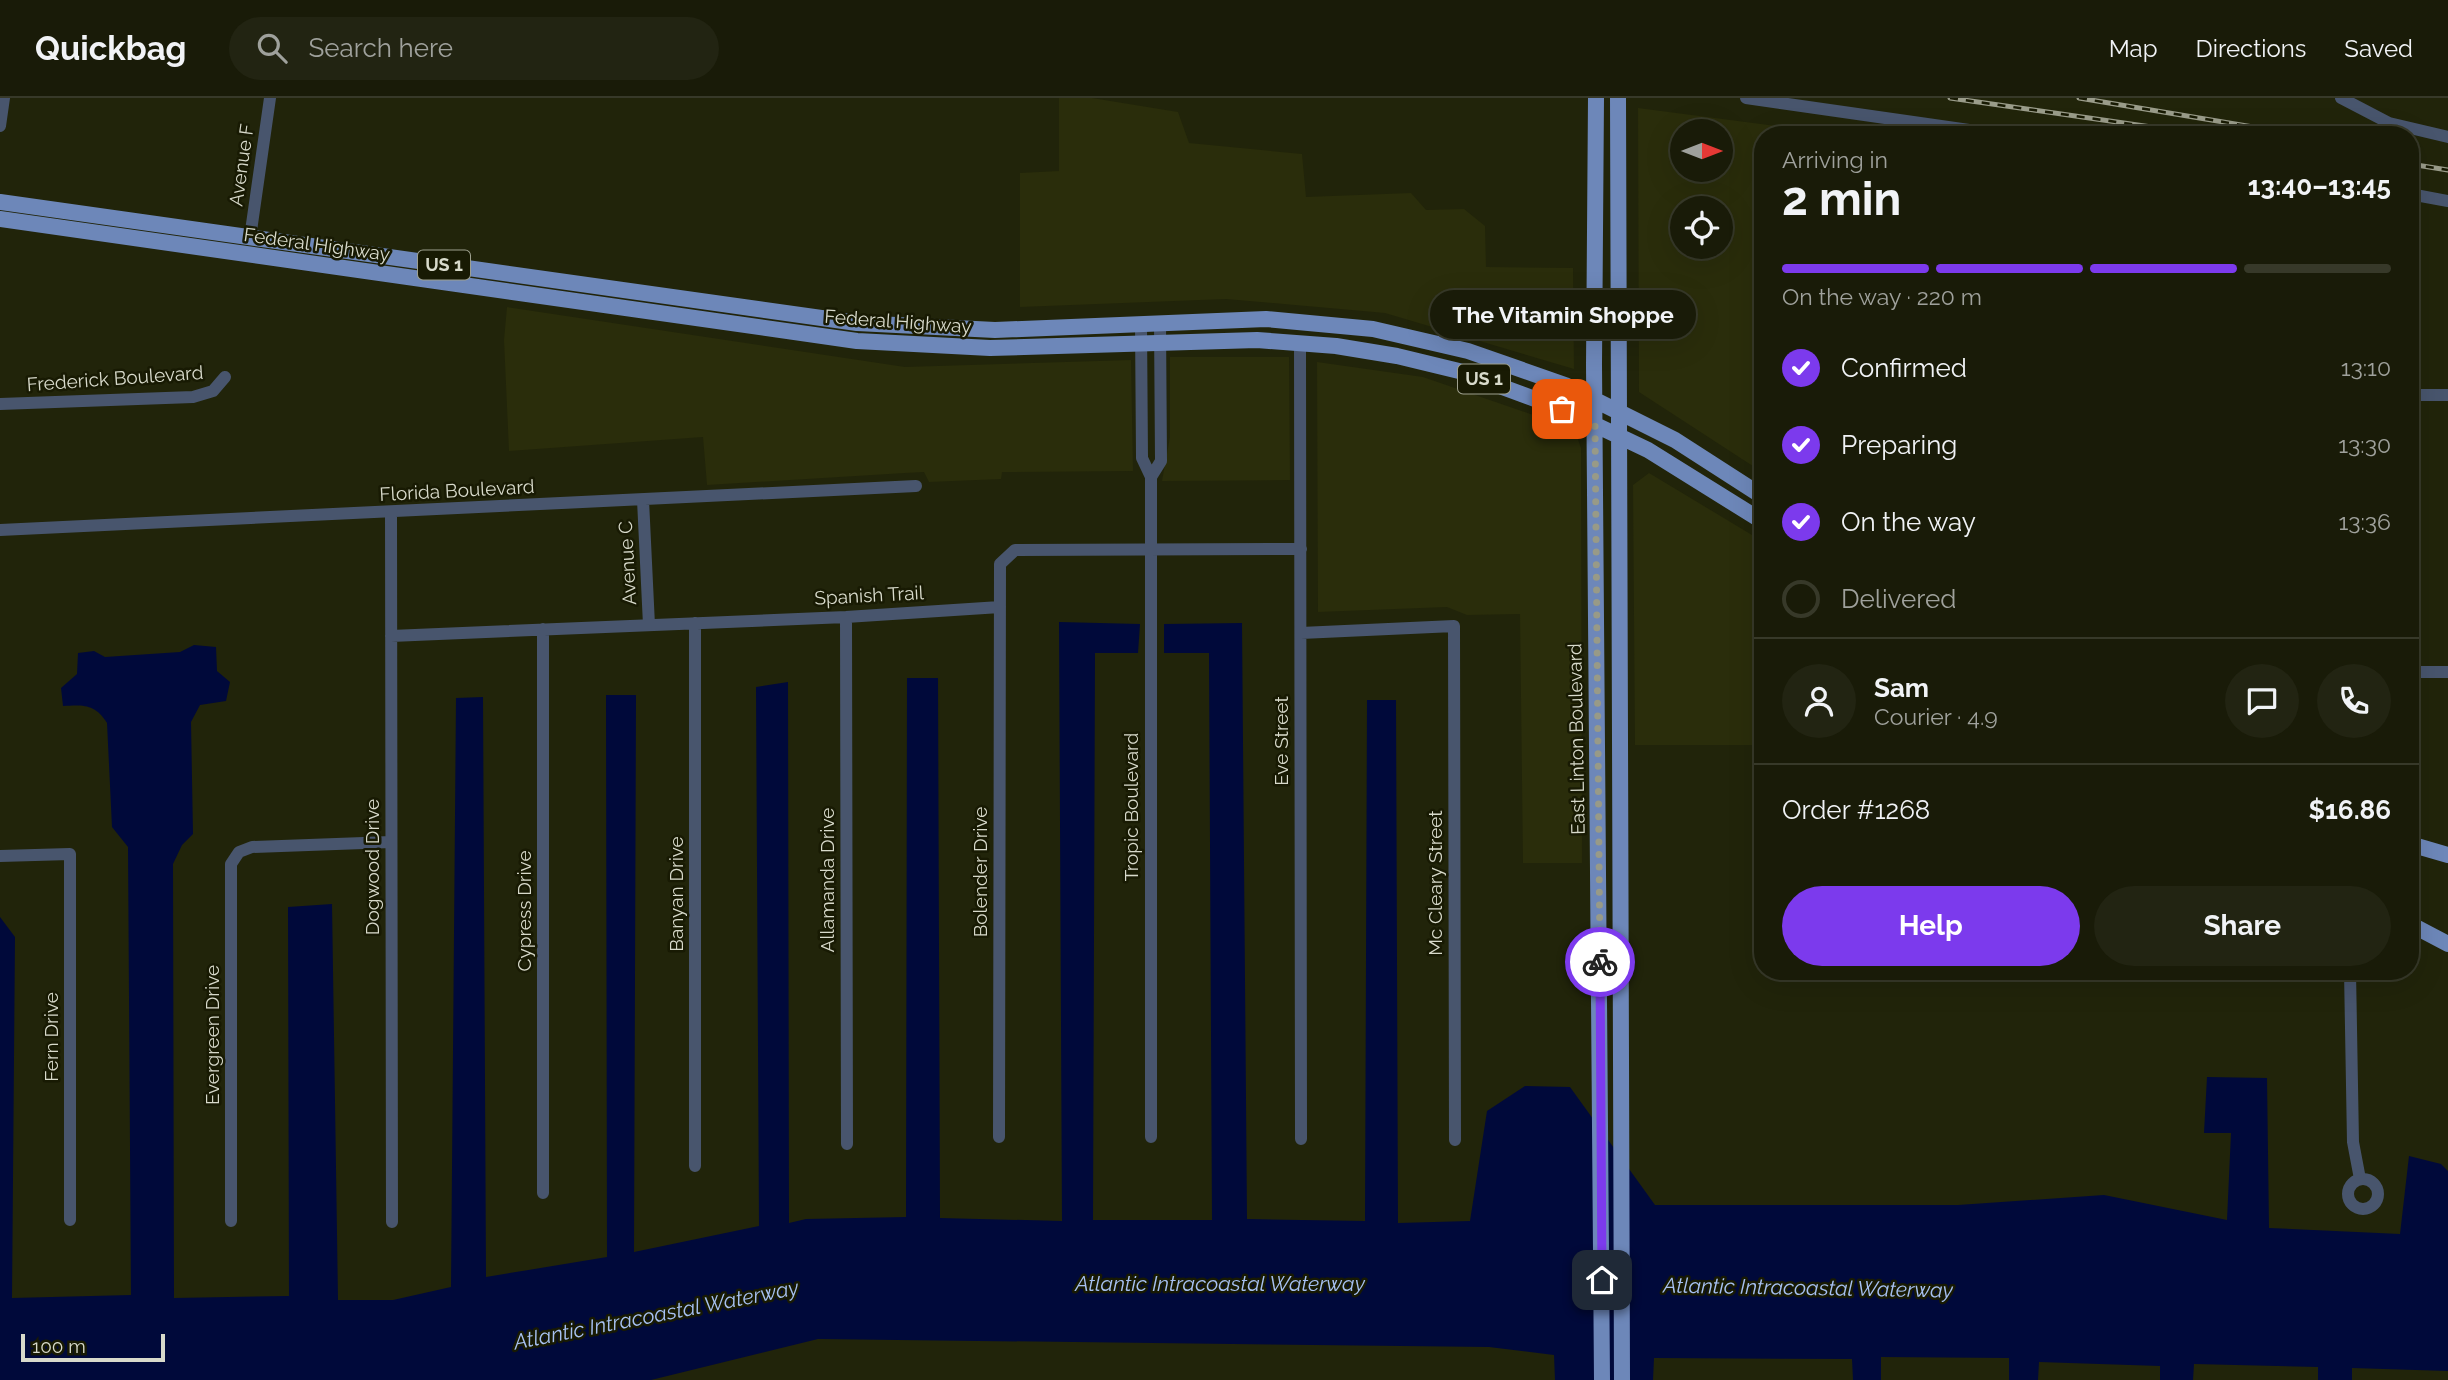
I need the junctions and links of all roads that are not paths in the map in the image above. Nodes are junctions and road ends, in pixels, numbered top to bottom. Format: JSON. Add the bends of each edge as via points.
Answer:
{"nodes":[{"id":1,"x":4,"y":98,"type":"edge"},
{"id":2,"x":270,"y":98,"type":"edge"},
{"id":3,"x":1596,"y":98,"type":"edge"},
{"id":4,"x":1618,"y":98,"type":"edge"},
{"id":5,"x":1745,"y":98,"type":"edge"},
{"id":6,"x":2342,"y":98,"type":"edge"},
{"id":7,"x":2359,"y":104,"type":"edge"},
{"id":8,"x":0,"y":126,"type":"edge"},
{"id":9,"x":1941,"y":126,"type":"edge"},
{"id":10,"x":2400,"y":126,"type":"edge"},
{"id":11,"x":2419,"y":131,"type":"edge"},
{"id":12,"x":2448,"y":137,"type":"edge"},
{"id":13,"x":2419,"y":196,"type":"edge"},
{"id":14,"x":2448,"y":201,"type":"edge"},
{"id":15,"x":0,"y":202,"type":"edge"},
{"id":16,"x":1596,"y":210,"type":"junction"},
{"id":17,"x":0,"y":219,"type":"edge"},
{"id":18,"x":1618,"y":233,"type":"junction"},
{"id":19,"x":250,"y":237,"type":"junction"},
{"id":20,"x":1160,"y":322,"type":"junction"},
{"id":21,"x":1141,"y":324,"type":"junction"},
{"id":22,"x":936,"y":329,"type":"junction"},
{"id":23,"x":1141,"y":341,"type":"junction"},
{"id":24,"x":1160,"y":341,"type":"junction"},
{"id":25,"x":1300,"y":342,"type":"junction"},
{"id":26,"x":918,"y":345,"type":"junction"},
{"id":27,"x":225,"y":377,"type":"dead end"},
{"id":28,"x":2419,"y":395,"type":"edge"},
{"id":29,"x":2448,"y":395,"type":"edge"},
{"id":30,"x":1595,"y":398,"type":"junction"},
{"id":31,"x":0,"y":404,"type":"edge"},
{"id":32,"x":1619,"y":410,"type":"junction"},
{"id":33,"x":1595,"y":425,"type":"junction"},
{"id":34,"x":1619,"y":436,"type":"junction"},
{"id":35,"x":1151,"y":477,"type":"junction"},
{"id":36,"x":916,"y":486,"type":"dead end"},
{"id":37,"x":1754,"y":491,"type":"edge"},
{"id":38,"x":643,"y":500,"type":"junction"},
{"id":39,"x":391,"y":512,"type":"junction"},
{"id":40,"x":1754,"y":516,"type":"edge"},
{"id":41,"x":0,"y":530,"type":"edge"},
{"id":42,"x":1150,"y":549,"type":"junction"},
{"id":43,"x":1301,"y":549,"type":"junction"},
{"id":44,"x":1000,"y":607,"type":"junction"},
{"id":45,"x":846,"y":617,"type":"junction"},
{"id":46,"x":695,"y":623,"type":"junction"},
{"id":47,"x":649,"y":625,"type":"junction"},
{"id":48,"x":542,"y":629,"type":"junction"},
{"id":49,"x":1301,"y":634,"type":"junction"},
{"id":50,"x":391,"y":636,"type":"junction"},
{"id":51,"x":2419,"y":672,"type":"edge"},
{"id":52,"x":2448,"y":672,"type":"edge"},
{"id":53,"x":1620,"y":761,"type":"junction"},
{"id":54,"x":1597,"y":762,"type":"junction"},
{"id":55,"x":391,"y":842,"type":"junction"},
{"id":56,"x":2419,"y":847,"type":"edge"},
{"id":57,"x":2441,"y":851,"type":"edge"},
{"id":58,"x":0,"y":856,"type":"edge"},
{"id":59,"x":2419,"y":929,"type":"edge"},
{"id":60,"x":2448,"y":944,"type":"edge"},
{"id":61,"x":2350,"y":980,"type":"edge"},
{"id":62,"x":999,"y":1137,"type":"dead end"},
{"id":63,"x":1151,"y":1137,"type":"dead end"},
{"id":64,"x":1301,"y":1139,"type":"dead end"},
{"id":65,"x":1455,"y":1140,"type":"dead end"},
{"id":66,"x":847,"y":1143,"type":"dead end"},
{"id":67,"x":695,"y":1166,"type":"dead end"},
{"id":68,"x":2360,"y":1180,"type":"dead end"},
{"id":69,"x":543,"y":1192,"type":"dead end"},
{"id":70,"x":70,"y":1220,"type":"dead end"},
{"id":71,"x":231,"y":1221,"type":"dead end"},
{"id":72,"x":391,"y":1222,"type":"dead end"},
{"id":73,"x":1602,"y":1380,"type":"edge"},
{"id":74,"x":1622,"y":1380,"type":"edge"}],
"edges":[{"from":1,"to":8,"type":"street"},
{"from":2,"to":19,"type":"street","name":"Avenue F"},
{"from":3,"to":16,"type":"main road","name":"East Linton Boulevard"},
{"from":4,"to":18,"type":"main road"},
{"from":5,"to":9,"type":"street"},
{"from":6,"to":7,"type":"street"},
{"from":7,"to":10,"type":"street"},
{"from":11,"to":12,"type":"street"},
{"from":13,"to":14,"type":"street"},
{"from":15,"to":19,"type":"main road","name":"Federal Highway","number":"US 1"},
{"from":16,"to":18,"type":"main road"},
{"from":16,"to":30,"type":"main road","name":"East Linton Boulevard"},
{"from":17,"to":26,"type":"main road","name":"Federal Highway","number":"US 1","via":[[824,337]]},
{"from":18,"to":32,"type":"main road"},
{"from":19,"to":22,"type":"main road","name":"Federal Highway","number":"US 1","via":[[828,320]]},
{"from":20,"to":21,"type":"main road","name":"Federal Highway","number":"US 1"},
{"from":20,"to":24,"type":"street","name":"Tropic Boulevard"},
{"from":20,"to":30,"type":"main road","name":"Federal Highway","number":"US 1","via":[[1266,319],[1373,329],[1491,358]]},
{"from":21,"to":22,"type":"main road","name":"Federal Highway","number":"US 1"},
{"from":21,"to":23,"type":"street","name":"Tropic Boulevard"},
{"from":22,"to":26,"type":"main road"},
{"from":23,"to":24,"type":"main road","name":"Federal Highway","number":"US 1"},
{"from":23,"to":26,"type":"main road","name":"Federal Highway","number":"US 1","via":[[990,348]]},
{"from":23,"to":35,"type":"street","name":"Tropic Boulevard","via":[[1142,458]]},
{"from":24,"to":25,"type":"main road","name":"Federal Highway","number":"US 1"},
{"from":24,"to":35,"type":"street","name":"Tropic Boulevard","via":[[1161,461]]},
{"from":25,"to":33,"type":"main road","name":"Federal Highway","number":"US 1","via":[[1367,350],[1459,371]]},
{"from":25,"to":43,"type":"street","name":"Eve Street"},
{"from":27,"to":31,"type":"street","name":"Frederick Boulevard","via":[[213,391],[193,397]]},
{"from":28,"to":29,"type":"street"},
{"from":30,"to":32,"type":"main road","name":"Federal Highway","number":"US 1"},
{"from":30,"to":33,"type":"main road","name":"East Linton Boulevard"},
{"from":32,"to":34,"type":"main road"},
{"from":32,"to":37,"type":"main road","name":"Federal Highway","number":"US 1"},
{"from":33,"to":34,"type":"main road","name":"Federal Highway","number":"US 1"},
{"from":33,"to":54,"type":"main road","name":"East Linton Boulevard"},
{"from":34,"to":40,"type":"main road","name":"Federal Highway","number":"US 1"},
{"from":34,"to":53,"type":"main road"},
{"from":35,"to":42,"type":"street","name":"Tropic Boulevard"},
{"from":36,"to":38,"type":"street","name":"Florida Boulevard"},
{"from":38,"to":39,"type":"street","name":"Florida Boulevard"},
{"from":38,"to":47,"type":"street","name":"Avenue C"},
{"from":39,"to":41,"type":"street","name":"Florida Boulevard"},
{"from":39,"to":50,"type":"street","name":"Dogwood Drive"},
{"from":42,"to":43,"type":"street"},
{"from":42,"to":44,"type":"street","via":[[1015,550],[1000,564]]},
{"from":42,"to":63,"type":"street","name":"Tropic Boulevard"},
{"from":43,"to":49,"type":"street","name":"Eve Street"},
{"from":44,"to":45,"type":"street","name":"Spanish Trail"},
{"from":44,"to":62,"type":"street","name":"Bolender Drive"},
{"from":45,"to":46,"type":"street","name":"Spanish Trail"},
{"from":45,"to":66,"type":"street","name":"Allamanda Drive"},
{"from":46,"to":47,"type":"street","name":"Spanish Trail"},
{"from":46,"to":67,"type":"street","name":"Banyan Drive"},
{"from":47,"to":48,"type":"street","name":"Spanish Trail"},
{"from":48,"to":50,"type":"street","name":"Spanish Trail"},
{"from":48,"to":69,"type":"street","name":"Cypress Drive"},
{"from":49,"to":64,"type":"street","name":"Eve Street"},
{"from":49,"to":65,"type":"street","name":"Mc Cleary Street","via":[[1454,626]]},
{"from":50,"to":55,"type":"street","name":"Dogwood Drive"},
{"from":51,"to":52,"type":"street"},
{"from":53,"to":54,"type":"main road"},
{"from":53,"to":74,"type":"main road"},
{"from":54,"to":73,"type":"main road","name":"East Linton Boulevard"},
{"from":55,"to":71,"type":"street","name":"Evergreen Drive","via":[[252,847],[239,852],[231,864]]},
{"from":55,"to":72,"type":"street","name":"Dogwood Drive"},
{"from":56,"to":57,"type":"main road"},
{"from":58,"to":70,"type":"street","name":"Fern Drive","via":[[70,854]]},
{"from":59,"to":60,"type":"main road"},
{"from":61,"to":68,"type":"street","via":[[2353,1142]]}]}
